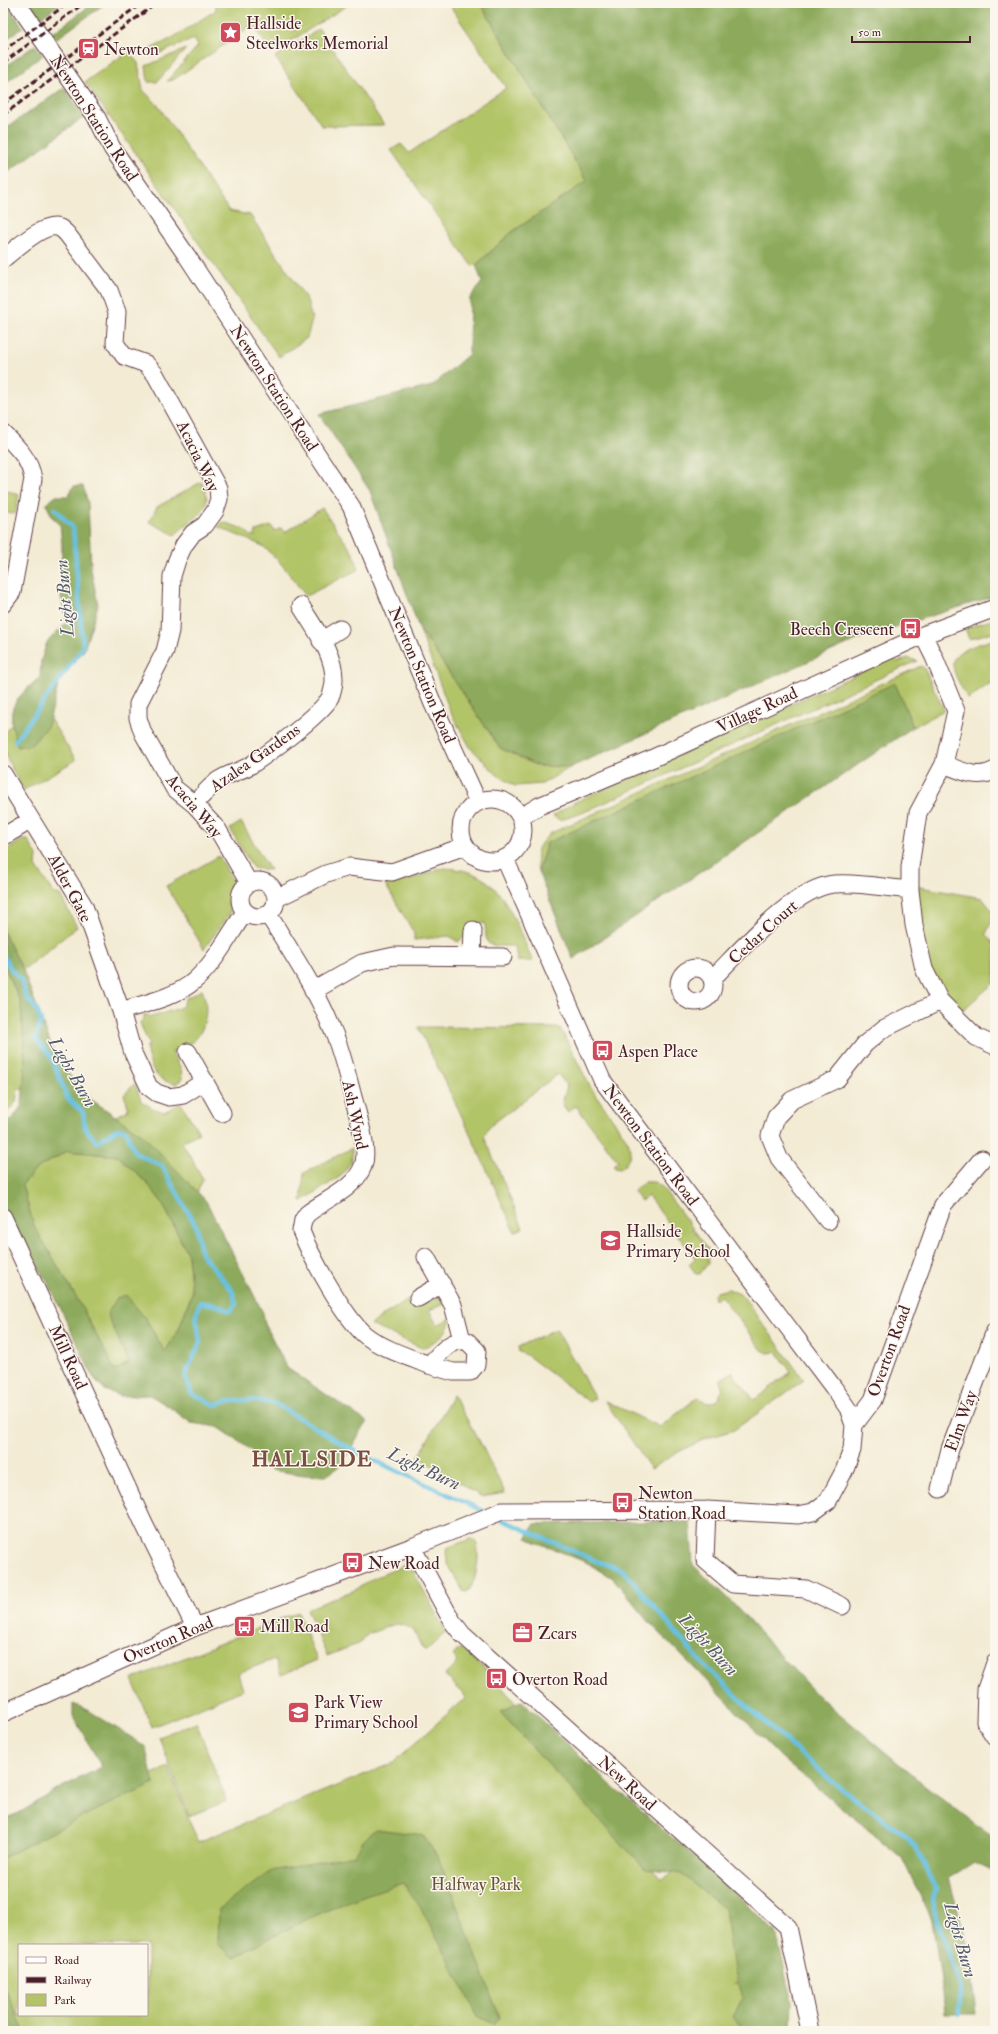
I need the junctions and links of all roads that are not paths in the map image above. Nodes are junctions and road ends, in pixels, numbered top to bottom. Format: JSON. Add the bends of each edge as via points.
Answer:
{"nodes":[{"id":1,"x":17,"y":3,"type":"edge"},
{"id":2,"x":3,"y":259,"type":"edge"},
{"id":3,"x":3,"y":433,"type":"edge"},
{"id":4,"x":3,"y":604,"type":"edge"},
{"id":5,"x":301,"y":606,"type":"dead end"},
{"id":6,"x":995,"y":608,"type":"edge"},
{"id":7,"x":340,"y":630,"type":"dead end"},
{"id":8,"x":923,"y":634,"type":"junction"},
{"id":9,"x":321,"y":641,"type":"junction"},
{"id":10,"x":944,"y":764,"type":"junction"},
{"id":11,"x":995,"y":770,"type":"edge"},
{"id":12,"x":3,"y":774,"type":"edge"},
{"id":13,"x":478,"y":802,"type":"junction"},
{"id":14,"x":194,"y":804,"type":"junction"},
{"id":15,"x":521,"y":817,"type":"junction"},
{"id":16,"x":31,"y":820,"type":"junction"},
{"id":17,"x":6,"y":835,"type":"dead end"},
{"id":18,"x":465,"y":846,"type":"junction"},
{"id":19,"x":505,"y":859,"type":"junction"},
{"id":20,"x":249,"y":882,"type":"junction"},
{"id":21,"x":910,"y":890,"type":"junction"},
{"id":22,"x":276,"y":898,"type":"junction"},
{"id":23,"x":245,"y":912,"type":"junction"},
{"id":24,"x":268,"y":914,"type":"junction"},
{"id":25,"x":473,"y":930,"type":"dead end"},
{"id":26,"x":472,"y":956,"type":"junction"},
{"id":27,"x":503,"y":957,"type":"dead end"},
{"id":28,"x":713,"y":978,"type":"dead end"},
{"id":29,"x":313,"y":991,"type":"junction"},
{"id":30,"x":940,"y":1001,"type":"junction"},
{"id":31,"x":120,"y":1011,"type":"junction"},
{"id":32,"x":995,"y":1046,"type":"edge"},
{"id":33,"x":188,"y":1052,"type":"dead end"},
{"id":34,"x":205,"y":1081,"type":"junction"},
{"id":35,"x":222,"y":1113,"type":"dead end"},
{"id":36,"x":982,"y":1159,"type":"dead end"},
{"id":37,"x":3,"y":1217,"type":"edge"},
{"id":38,"x":828,"y":1221,"type":"dead end"},
{"id":39,"x":8,"y":1244,"type":"edge"},
{"id":40,"x":426,"y":1257,"type":"dead end"},
{"id":41,"x":442,"y":1284,"type":"junction"},
{"id":42,"x":418,"y":1298,"type":"dead end"},
{"id":43,"x":995,"y":1331,"type":"edge"},
{"id":44,"x":462,"y":1340,"type":"junction"},
{"id":45,"x":429,"y":1365,"type":"junction"},
{"id":46,"x":854,"y":1425,"type":"junction"},
{"id":47,"x":940,"y":1489,"type":"dead end"},
{"id":48,"x":707,"y":1510,"type":"junction"},
{"id":49,"x":412,"y":1547,"type":"junction"},
{"id":50,"x":842,"y":1606,"type":"dead end"},
{"id":51,"x":195,"y":1627,"type":"junction"},
{"id":52,"x":995,"y":1663,"type":"edge"},
{"id":53,"x":3,"y":1713,"type":"edge"},
{"id":54,"x":995,"y":1737,"type":"edge"},
{"id":55,"x":810,"y":2031,"type":"edge"}],
"edges":[{"from":1,"to":13,"type":"street","name":"Newton Station Road","via":[[97,118],[112,148],[187,256],[351,506],[432,704]]},
{"from":2,"to":14,"type":"street","name":"Acacia Way","via":[[39,231],[52,226],[61,228],[67,234],[109,290],[117,312],[115,342],[124,356],[146,364],[155,374],[218,488],[219,500],[215,512],[205,525],[193,533],[177,560],[172,576],[170,631],[165,651],[138,704],[138,718],[143,733],[174,788]]},
{"from":3,"to":4,"type":"street","via":[[22,453],[31,468],[33,479],[12,592]]},
{"from":5,"to":9,"type":"street","name":"Azalea Gardens"},
{"from":6,"to":8,"type":"street","name":"Village Road"},
{"from":7,"to":9,"type":"street"},
{"from":8,"to":10,"type":"street","via":[[956,711]]},
{"from":8,"to":15,"type":"street","name":"Village Road","via":[[651,759],[539,806]]},
{"from":9,"to":14,"type":"street","name":"Azalea Gardens","via":[[331,663],[334,681],[330,697],[320,710],[250,765],[230,773],[215,783]]},
{"from":10,"to":11,"type":"street","via":[[970,774],[989,773]]},
{"from":10,"to":21,"type":"street","via":[[918,814],[910,867]]},
{"from":12,"to":16,"type":"street","name":"Alder Gate"},
{"from":13,"to":15,"type":"street","via":[[488,798],[507,802]]},
{"from":13,"to":18,"type":"street","via":[[464,816],[461,826]]},
{"from":14,"to":20,"type":"street","name":"Acacia Way","via":[[218,830]]},
{"from":15,"to":19,"type":"street","via":[[524,825],[521,842],[512,855]]},
{"from":16,"to":17,"type":"street"},
{"from":16,"to":31,"type":"street","name":"Alder Gate","via":[[84,906]]},
{"from":18,"to":19,"type":"street","via":[[483,860]]},
{"from":18,"to":22,"type":"street","via":[[392,872],[349,867],[326,874]]},
{"from":19,"to":46,"type":"street","name":"Newton Station Road","via":[[602,1080],[834,1387],[848,1408]]},
{"from":20,"to":22,"type":"street","via":[[267,882],[275,892]]},
{"from":20,"to":23,"type":"street","via":[[240,893]]},
{"from":21,"to":28,"type":"street","name":"Cedar Court","via":[[859,884],[833,884],[808,892],[772,919]]},
{"from":21,"to":30,"type":"street","via":[[914,925],[924,969]]},
{"from":22,"to":24,"type":"street","via":[[275,907]]},
{"from":23,"to":24,"type":"street","via":[[257,917]]},
{"from":23,"to":31,"type":"street","via":[[209,966],[193,982],[159,1000]]},
{"from":24,"to":29,"type":"street","name":"Ash Wynd"},
{"from":25,"to":26,"type":"street"},
{"from":26,"to":27,"type":"street"},
{"from":26,"to":29,"type":"street","via":[[394,956],[362,963]]},
{"from":29,"to":45,"type":"street","name":"Ash Wynd","via":[[334,1032],[360,1122],[364,1164],[350,1186],[307,1214],[301,1231],[352,1321],[366,1335]]},
{"from":30,"to":32,"type":"street","via":[[976,1037]]},
{"from":30,"to":38,"type":"street","via":[[883,1029],[865,1044],[837,1079],[792,1100],[776,1117],[770,1136],[779,1158]]},
{"from":31,"to":34,"type":"street","name":"Alder Gate","via":[[133,1053],[149,1087],[157,1094],[169,1097],[182,1095]]},
{"from":33,"to":34,"type":"street"},
{"from":34,"to":35,"type":"street"},
{"from":36,"to":46,"type":"street","name":"Overton Road","via":[[943,1205],[873,1400]]},
{"from":37,"to":39,"type":"street","name":"Mill Road"},
{"from":39,"to":51,"type":"street","name":"Mill Road"},
{"from":40,"to":41,"type":"street"},
{"from":41,"to":42,"type":"street"},
{"from":41,"to":44,"type":"street","via":[[453,1305]]},
{"from":43,"to":47,"type":"street","name":"Elm Way","via":[[950,1449]]},
{"from":44,"to":45,"type":"street","via":[[445,1348]]},
{"from":44,"to":45,"type":"street","name":"Ash Wynd","via":[[471,1343],[477,1351],[476,1365],[470,1372],[453,1372]]},
{"from":46,"to":48,"type":"street","name":"Overton Road","via":[[852,1450],[844,1471],[828,1501],[813,1512],[798,1515]]},
{"from":48,"to":49,"type":"street","name":"Overton Road","via":[[502,1511]]},
{"from":48,"to":50,"type":"street","via":[[705,1560],[733,1584],[806,1589]]},
{"from":49,"to":51,"type":"street","name":"Overton Road"},
{"from":49,"to":55,"type":"street","name":"New Road","via":[[452,1621],[462,1634],[788,1927]]},
{"from":51,"to":53,"type":"street","name":"Overton Road"},
{"from":52,"to":54,"type":"street","via":[[986,1689],[985,1722]]}]}
